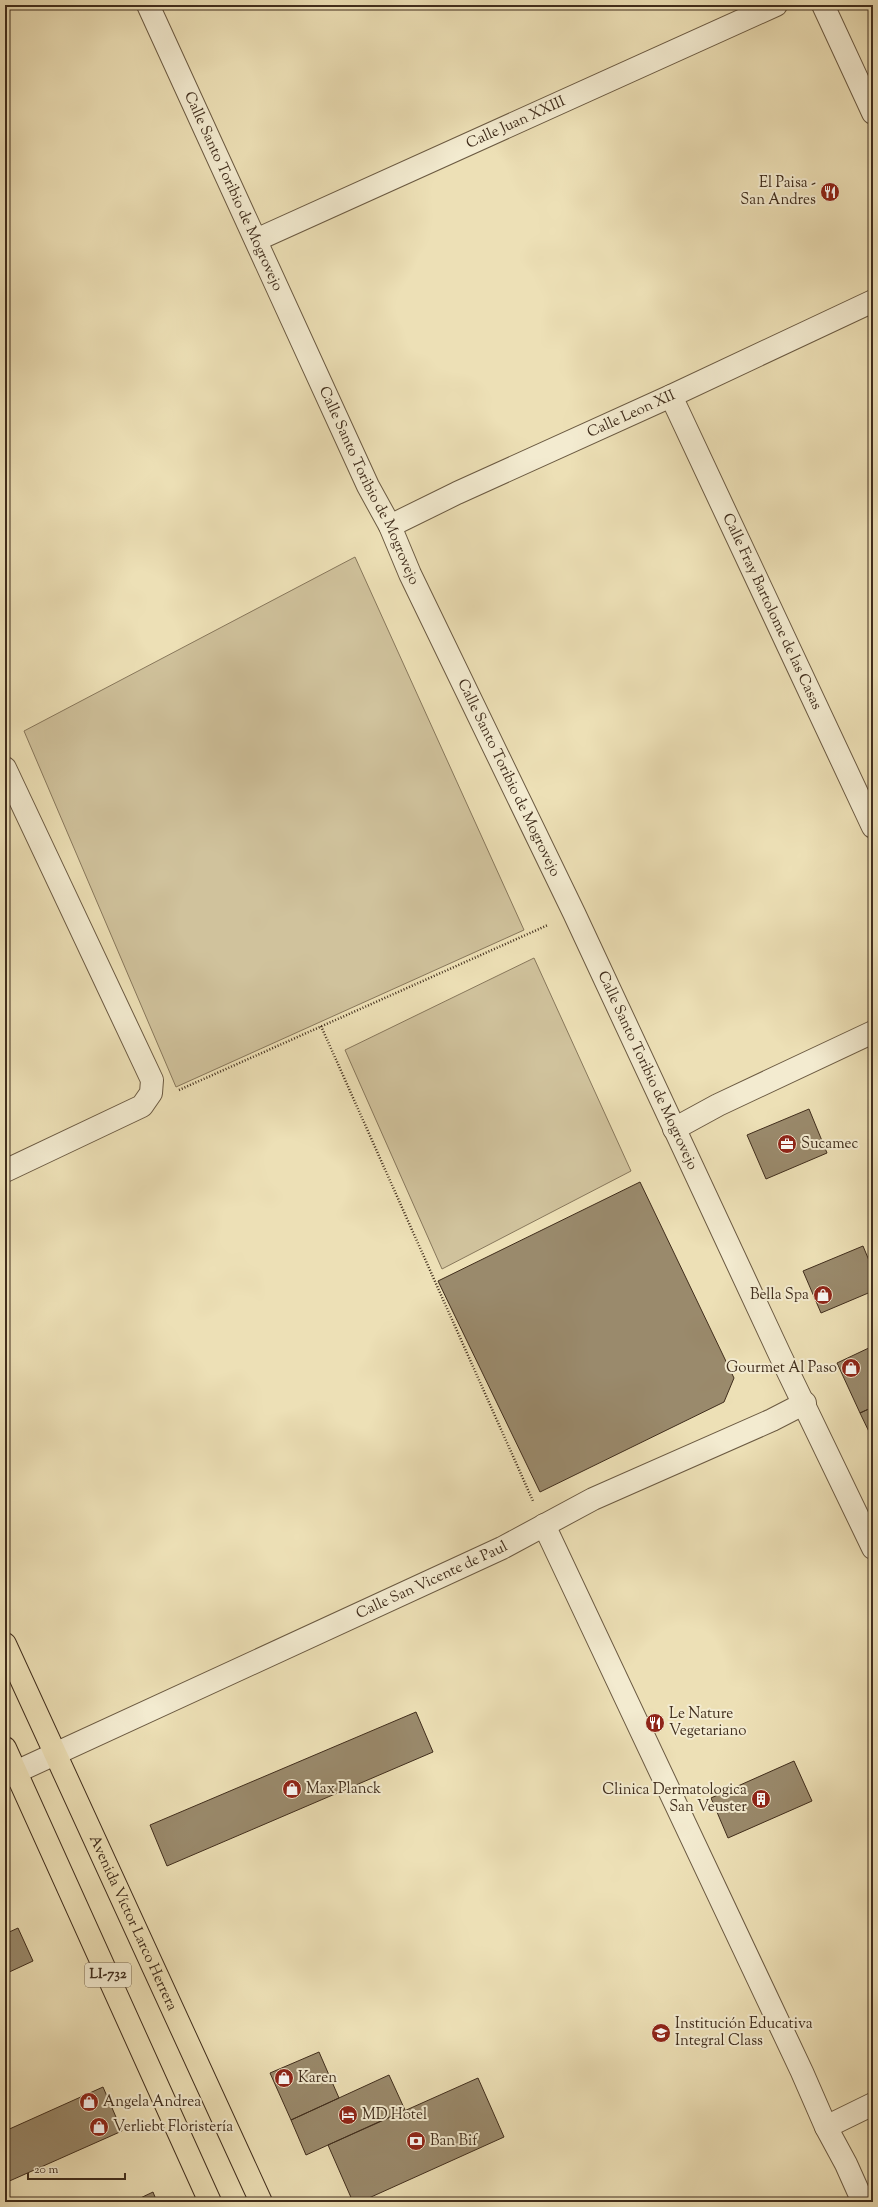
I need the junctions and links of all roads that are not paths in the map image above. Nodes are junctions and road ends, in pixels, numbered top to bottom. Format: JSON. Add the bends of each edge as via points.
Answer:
{"nodes":[{"id":1,"x":148,"y":5,"type":"edge"},
{"id":2,"x":776,"y":5,"type":"edge"},
{"id":3,"x":822,"y":5,"type":"edge"},
{"id":4,"x":873,"y":113,"type":"edge"},
{"id":5,"x":256,"y":240,"type":"junction"},
{"id":6,"x":873,"y":301,"type":"edge"},
{"id":7,"x":671,"y":396,"type":"junction"},
{"id":8,"x":390,"y":526,"type":"junction"},
{"id":9,"x":5,"y":768,"type":"edge"},
{"id":10,"x":873,"y":827,"type":"edge"},
{"id":11,"x":873,"y":1032,"type":"edge"},
{"id":12,"x":674,"y":1129,"type":"junction"},
{"id":13,"x":5,"y":1171,"type":"edge"},
{"id":14,"x":805,"y":1403,"type":"junction"},
{"id":15,"x":544,"y":1525,"type":"junction"},
{"id":16,"x":873,"y":1548,"type":"edge"},
{"id":17,"x":5,"y":1644,"type":"edge"},
{"id":18,"x":5,"y":1748,"type":"edge"},
{"id":19,"x":57,"y":1754,"type":"junction"},
{"id":20,"x":11,"y":1775,"type":"edge"},
{"id":21,"x":873,"y":2104,"type":"edge"},
{"id":22,"x":826,"y":2127,"type":"junction"},
{"id":23,"x":210,"y":2202,"type":"edge"},
{"id":24,"x":261,"y":2202,"type":"edge"},
{"id":25,"x":863,"y":2202,"type":"edge"}],
"edges":[{"from":1,"to":5,"type":"street","name":"Calle Santo Toribio de Mogrovejo"},
{"from":2,"to":5,"type":"street","name":"Calle Juan XXIII"},
{"from":3,"to":4,"type":"street"},
{"from":5,"to":8,"type":"street","name":"Calle Santo Toribio de Mogrovejo","via":[[368,486]]},
{"from":6,"to":7,"type":"street","name":"Calle Leon XII"},
{"from":7,"to":8,"type":"street","name":"Calle Leon XII"},
{"from":7,"to":10,"type":"street","name":"Calle Fray Bartolome de las Casas"},
{"from":8,"to":12,"type":"street","name":"Calle Santo Toribio de Mogrovejo","via":[[410,574],[574,913]]},
{"from":9,"to":13,"type":"street","via":[[152,1080],[150,1093],[142,1106]]},
{"from":11,"to":12,"type":"street","via":[[718,1105]]},
{"from":12,"to":14,"type":"street","name":"Calle Santo Toribio de Mogrovejo"},
{"from":14,"to":15,"type":"street","name":"Calle San Vicente de Paul","via":[[593,1499]]},
{"from":14,"to":16,"type":"street","name":"Calle Santo Toribio de Mogrovejo"},
{"from":15,"to":19,"type":"street","name":"Calle San Vicente de Paul","via":[[502,1548]]},
{"from":15,"to":22,"type":"street"},
{"from":17,"to":19,"type":"main road","name":"Avenida Víctor Larco Herrera","number":"LI-732"},
{"from":18,"to":20,"type":"main road","number":"LI-732"},
{"from":19,"to":20,"type":"street","name":"Calle San Vicente de Paul"},
{"from":19,"to":24,"type":"main road","name":"Avenida Víctor Larco Herrera","number":"LI-732"},
{"from":20,"to":23,"type":"main road","number":"LI-732"},
{"from":21,"to":22,"type":"street"},
{"from":22,"to":25,"type":"street"}]}
